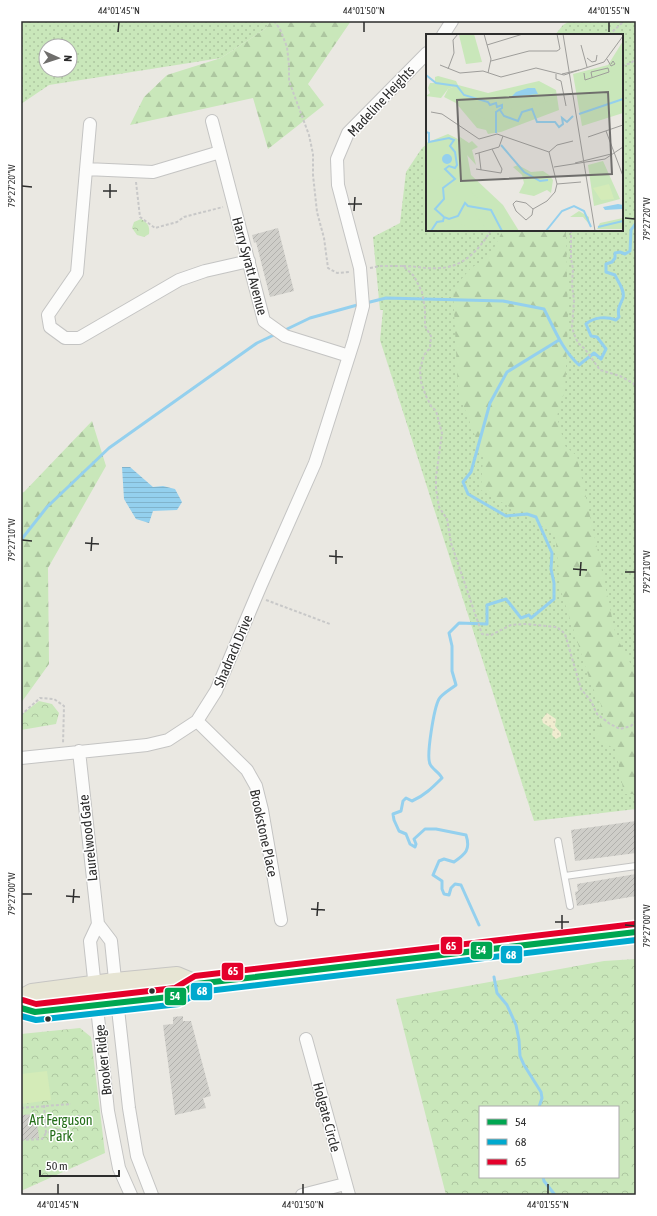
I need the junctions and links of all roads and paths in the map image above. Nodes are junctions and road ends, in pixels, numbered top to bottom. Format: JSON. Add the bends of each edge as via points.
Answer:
{"nodes":[{"id":1,"x":452,"y":21,"type":"edge"},
{"id":2,"x":624,"y":21,"type":"edge"},
{"id":3,"x":443,"y":34,"type":"edge"},
{"id":4,"x":610,"y":34,"type":"edge"},
{"id":5,"x":426,"y":54,"type":"edge"},
{"id":6,"x":636,"y":59,"type":"edge"},
{"id":7,"x":623,"y":66,"type":"edge"},
{"id":8,"x":212,"y":121,"type":"dead end"},
{"id":9,"x":90,"y":124,"type":"dead end"},
{"id":10,"x":220,"y":152,"type":"junction"},
{"id":11,"x":86,"y":169,"type":"junction"},
{"id":12,"x":134,"y":171,"type":"junction"},
{"id":13,"x":234,"y":204,"type":"junction"},
{"id":14,"x":490,"y":231,"type":"edge"},
{"id":15,"x":571,"y":231,"type":"edge"},
{"id":16,"x":249,"y":261,"type":"junction"},
{"id":17,"x":403,"y":266,"type":"dead end"},
{"id":18,"x":422,"y":292,"type":"dead end"},
{"id":19,"x":349,"y":356,"type":"junction"},
{"id":20,"x":636,"y":387,"type":"edge"},
{"id":21,"x":333,"y":408,"type":"joint"},
{"id":22,"x":256,"y":596,"type":"junction"},
{"id":23,"x":330,"y":624,"type":"dead end"},
{"id":24,"x":21,"y":714,"type":"edge"},
{"id":25,"x":636,"y":721,"type":"edge"},
{"id":26,"x":197,"y":722,"type":"junction"},
{"id":27,"x":78,"y":751,"type":"junction"},
{"id":28,"x":63,"y":753,"type":"junction"},
{"id":29,"x":21,"y":758,"type":"edge"},
{"id":30,"x":558,"y":842,"type":"dead end"},
{"id":31,"x":636,"y":866,"type":"edge"},
{"id":32,"x":565,"y":876,"type":"junction"},
{"id":33,"x":570,"y":906,"type":"dead end"},
{"id":34,"x":281,"y":920,"type":"dead end"},
{"id":35,"x":98,"y":924,"type":"junction"},
{"id":36,"x":636,"y":932,"type":"edge"},
{"id":37,"x":116,"y":982,"type":"junction"},
{"id":38,"x":196,"y":984,"type":"junction"},
{"id":39,"x":95,"y":985,"type":"junction"},
{"id":40,"x":21,"y":999,"type":"edge"},
{"id":41,"x":117,"y":1003,"type":"junction"},
{"id":42,"x":97,"y":1005,"type":"junction"},
{"id":43,"x":21,"y":1008,"type":"edge"},
{"id":44,"x":306,"y":1039,"type":"dead end"},
{"id":45,"x":71,"y":1104,"type":"dead end"},
{"id":46,"x":44,"y":1105,"type":"junction"},
{"id":47,"x":21,"y":1108,"type":"edge"},
{"id":48,"x":129,"y":1108,"type":"junction"},
{"id":49,"x":108,"y":1111,"type":"junction"},
{"id":50,"x":79,"y":1115,"type":"dead end"},
{"id":51,"x":46,"y":1133,"type":"junction"},
{"id":52,"x":21,"y":1140,"type":"edge"},
{"id":53,"x":347,"y":1189,"type":"edge"},
{"id":54,"x":131,"y":1195,"type":"edge"},
{"id":55,"x":152,"y":1195,"type":"edge"},
{"id":56,"x":302,"y":1195,"type":"edge"}],
"edges":[{"from":1,"to":3,"type":"street"},
{"from":2,"to":4,"type":"path"},
{"from":5,"to":19,"type":"street","name":"Madeline Heights","via":[[348,133],[337,159],[338,184],[360,268],[363,306]]},
{"from":6,"to":7,"type":"path"},
{"from":8,"to":10,"type":"street","name":"Harry Syratt Avenue"},
{"from":9,"to":11,"type":"street"},
{"from":10,"to":12,"type":"street","via":[[153,172]]},
{"from":10,"to":13,"type":"street","name":"Harry Syratt Avenue"},
{"from":11,"to":12,"type":"street"},
{"from":11,"to":16,"type":"street","via":[[77,273],[48,315],[50,327],[65,338],[79,338],[179,280]]},
{"from":12,"to":13,"type":"path","via":[[140,217],[155,228],[177,222],[184,216]]},
{"from":13,"to":16,"type":"street","name":"Harry Syratt Avenue"},
{"from":14,"to":17,"type":"path","via":[[470,257],[453,266]]},
{"from":15,"to":20,"type":"path","via":[[574,334],[578,343],[600,370],[620,376]]},
{"from":16,"to":19,"type":"street","name":"Harry Syratt Avenue","via":[[264,321],[285,336]]},
{"from":18,"to":25,"type":"path","via":[[425,326],[431,336],[430,348],[424,355],[420,369],[421,382],[431,406],[436,411],[442,433],[436,477],[439,507],[447,519],[451,543],[480,630],[482,634],[491,634],[512,624],[557,627],[565,634],[581,689],[597,714],[620,729],[631,726]]},
{"from":19,"to":21,"type":"street","name":"Madeline Heights"},
{"from":21,"to":22,"type":"street","name":"Shadrach Drive","via":[[315,463]]},
{"from":22,"to":23,"type":"path"},
{"from":22,"to":26,"type":"street","name":"Shadrach Drive","via":[[216,691]]},
{"from":24,"to":28,"type":"path","via":[[40,698],[54,699],[64,706]]},
{"from":26,"to":27,"type":"street","name":"Shadrach Drive","via":[[168,740],[147,745]]},
{"from":26,"to":34,"type":"street","name":"Brookstone Place","via":[[247,770],[256,786]]},
{"from":27,"to":28,"type":"street","name":"Shadrach Drive"},
{"from":27,"to":35,"type":"street","name":"Laurelwood Gate"},
{"from":28,"to":29,"type":"street","name":"Shadrach Drive"},
{"from":30,"to":32,"type":"lane"},
{"from":31,"to":32,"type":"lane"},
{"from":32,"to":33,"type":"lane"},
{"from":35,"to":37,"type":"street","via":[[111,941]]},
{"from":35,"to":39,"type":"street","name":"Laurelwood Gate","via":[[90,941]]},
{"from":36,"to":38,"type":"main road"},
{"from":37,"to":38,"type":"main road","via":[[177,976]]},
{"from":37,"to":39,"type":"main road"},
{"from":37,"to":41,"type":"street","name":"Brooker Ridge"},
{"from":38,"to":41,"type":"main road","via":[[178,996]]},
{"from":39,"to":40,"type":"main road","via":[[32,993]]},
{"from":39,"to":42,"type":"street","name":"Brooker Ridge"},
{"from":41,"to":42,"type":"main road"},
{"from":41,"to":48,"type":"street","name":"Brooker Ridge"},
{"from":42,"to":43,"type":"main road","via":[[35,1012]]},
{"from":42,"to":49,"type":"street","name":"Brooker Ridge"},
{"from":44,"to":53,"type":"street","name":"Holgate Circle"},
{"from":45,"to":46,"type":"path"},
{"from":46,"to":47,"type":"path"},
{"from":46,"to":51,"type":"path"},
{"from":48,"to":49,"type":"street","name":"Brooker Ridge"},
{"from":48,"to":55,"type":"street","name":"Brooker Ridge","via":[[137,1156]]},
{"from":49,"to":54,"type":"street","name":"Brooker Ridge","via":[[119,1168]]},
{"from":50,"to":51,"type":"path","via":[[72,1126]]},
{"from":51,"to":52,"type":"path","via":[[42,1139]]},
{"from":53,"to":56,"type":"street"}]}
